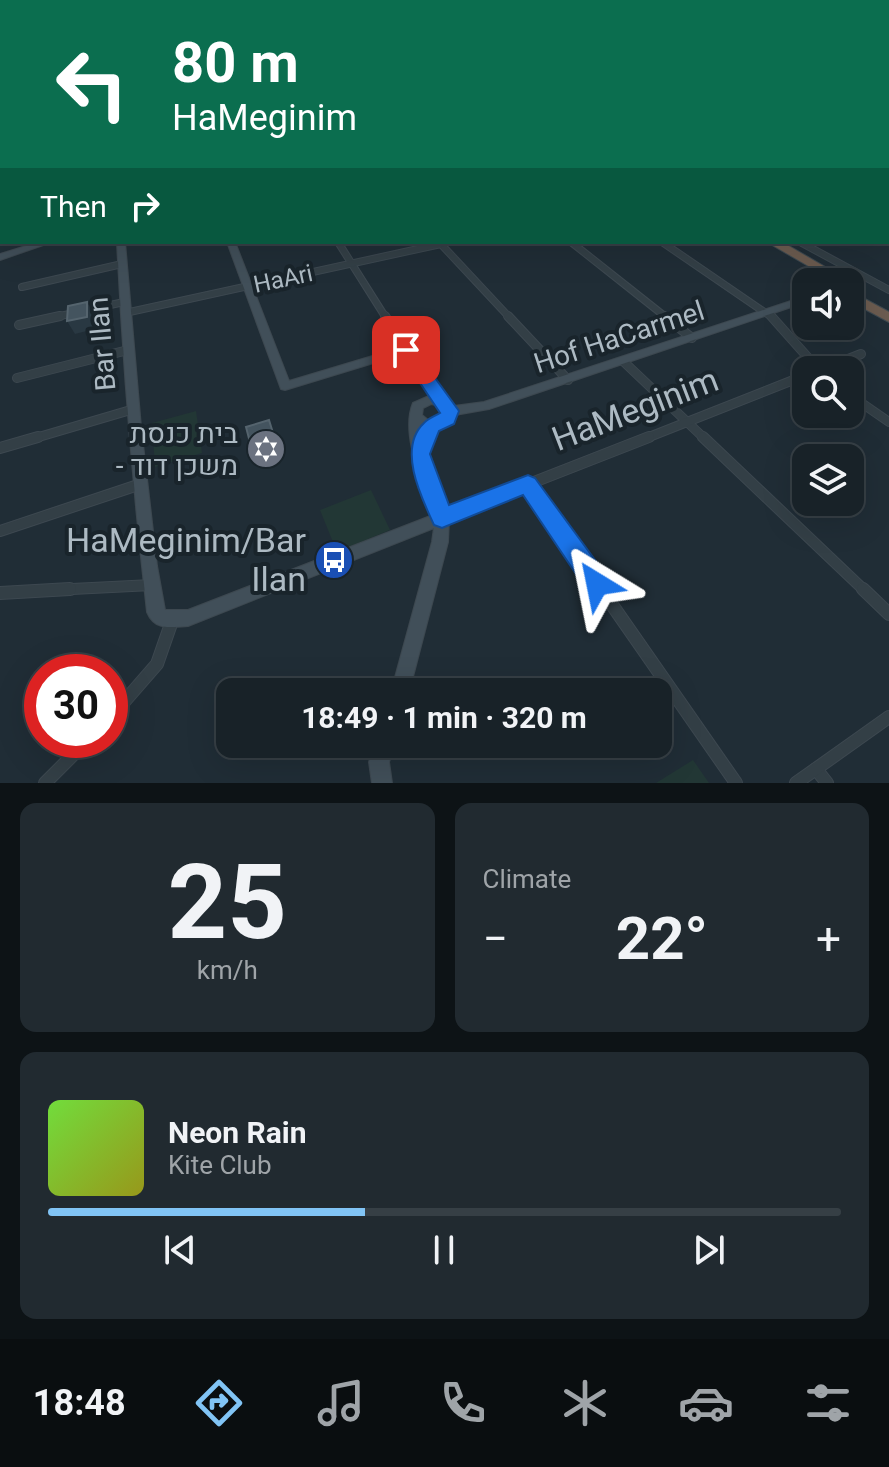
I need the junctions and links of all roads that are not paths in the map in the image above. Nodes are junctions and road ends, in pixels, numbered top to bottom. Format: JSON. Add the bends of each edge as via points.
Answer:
{"nodes":[{"id":1,"x":40,"y":244,"type":"edge"},
{"id":2,"x":121,"y":244,"type":"edge"},
{"id":3,"x":232,"y":244,"type":"edge"},
{"id":4,"x":339,"y":244,"type":"edge"},
{"id":5,"x":436,"y":244,"type":"edge"},
{"id":6,"x":441,"y":244,"type":"edge"},
{"id":7,"x":574,"y":244,"type":"edge"},
{"id":8,"x":665,"y":244,"type":"edge"},
{"id":9,"x":764,"y":244,"type":"edge"},
{"id":10,"x":777,"y":244,"type":"edge"},
{"id":11,"x":804,"y":244,"type":"edge"},
{"id":12,"x":0,"y":257,"type":"edge"},
{"id":13,"x":122,"y":264,"type":"junction"},
{"id":14,"x":352,"y":264,"type":"junction"},
{"id":15,"x":806,"y":268,"type":"edge"},
{"id":16,"x":820,"y":268,"type":"edge"},
{"id":17,"x":22,"y":287,"type":"dead end"},
{"id":18,"x":248,"y":287,"type":"junction"},
{"id":19,"x":889,"y":290,"type":"edge"},
{"id":20,"x":864,"y":293,"type":"edge"},
{"id":21,"x":792,"y":304,"type":"edge"},
{"id":22,"x":864,"y":304,"type":"edge"},
{"id":23,"x":889,"y":307,"type":"edge"},
{"id":24,"x":124,"y":308,"type":"junction"},
{"id":25,"x":768,"y":313,"type":"junction"},
{"id":26,"x":889,"y":318,"type":"edge"},
{"id":27,"x":19,"y":325,"type":"dead end"},
{"id":28,"x":692,"y":338,"type":"junction"},
{"id":29,"x":128,"y":350,"type":"junction"},
{"id":30,"x":406,"y":350,"type":"junction"},
{"id":31,"x":861,"y":354,"type":"dead end"},
{"id":32,"x":807,"y":356,"type":"edge"},
{"id":33,"x":856,"y":356,"type":"edge"},
{"id":34,"x":624,"y":362,"type":"junction"},
{"id":35,"x":17,"y":378,"type":"dead end"},
{"id":36,"x":568,"y":380,"type":"junction"},
{"id":37,"x":792,"y":380,"type":"edge"},
{"id":38,"x":429,"y":386,"type":"junction"},
{"id":39,"x":439,"y":401,"type":"junction"},
{"id":40,"x":864,"y":405,"type":"edge"},
{"id":41,"x":134,"y":409,"type":"junction"},
{"id":42,"x":417,"y":410,"type":"junction"},
{"id":43,"x":450,"y":411,"type":"junction"},
{"id":44,"x":688,"y":420,"type":"junction"},
{"id":45,"x":889,"y":422,"type":"edge"},
{"id":46,"x":432,"y":426,"type":"junction"},
{"id":47,"x":0,"y":448,"type":"edge"},
{"id":48,"x":420,"y":454,"type":"junction"},
{"id":49,"x":141,"y":484,"type":"junction"},
{"id":50,"x":528,"y":484,"type":"junction"},
{"id":51,"x":442,"y":518,"type":"junction"},
{"id":52,"x":0,"y":531,"type":"edge"},
{"id":53,"x":152,"y":585,"type":"junction"},
{"id":54,"x":0,"y":593,"type":"edge"},
{"id":55,"x":889,"y":614,"type":"edge"},
{"id":56,"x":172,"y":621,"type":"junction"},
{"id":57,"x":404,"y":678,"type":"edge"},
{"id":58,"x":128,"y":700,"type":"edge"},
{"id":59,"x":889,"y":717,"type":"edge"},
{"id":60,"x":70,"y":758,"type":"edge"},
{"id":61,"x":382,"y":763,"type":"edge"},
{"id":62,"x":816,"y":769,"type":"junction"},
{"id":63,"x":45,"y":783,"type":"edge"},
{"id":64,"x":367,"y":783,"type":"edge"},
{"id":65,"x":736,"y":783,"type":"edge"},
{"id":66,"x":796,"y":783,"type":"edge"},
{"id":67,"x":827,"y":783,"type":"edge"}],
"edges":[{"from":1,"to":12,"type":"street"},
{"from":2,"to":13,"type":"street","name":"Bar Ilan"},
{"from":3,"to":18,"type":"street"},
{"from":4,"to":14,"type":"street"},
{"from":5,"to":14,"type":"street","name":"HaAri"},
{"from":6,"to":36,"type":"street"},
{"from":7,"to":28,"type":"street"},
{"from":8,"to":25,"type":"street"},
{"from":9,"to":15,"type":"highway"},
{"from":10,"to":16,"type":"highway"},
{"from":11,"to":19,"type":"street"},
{"from":13,"to":17,"type":"street"},
{"from":13,"to":24,"type":"street","name":"Bar Ilan"},
{"from":14,"to":18,"type":"street","name":"HaAri"},
{"from":14,"to":30,"type":"street"},
{"from":18,"to":24,"type":"street","name":"HaAri"},
{"from":18,"to":30,"type":"street","via":[[285,386]]},
{"from":20,"to":23,"type":"highway"},
{"from":21,"to":25,"type":"street","name":"Hof HaCarmel"},
{"from":22,"to":26,"type":"highway"},
{"from":24,"to":27,"type":"street","name":"HaAri"},
{"from":24,"to":29,"type":"street","name":"Bar Ilan"},
{"from":25,"to":28,"type":"street","name":"Hof HaCarmel"},
{"from":25,"to":32,"type":"street"},
{"from":28,"to":34,"type":"street","name":"Hof HaCarmel"},
{"from":29,"to":35,"type":"street"},
{"from":29,"to":41,"type":"street","name":"Bar Ilan"},
{"from":30,"to":38,"type":"street"},
{"from":31,"to":33,"type":"street"},
{"from":34,"to":36,"type":"street","name":"Hof HaCarmel"},
{"from":34,"to":44,"type":"street"},
{"from":36,"to":43,"type":"street","name":"Hof HaCarmel","via":[[485,406]]},
{"from":37,"to":44,"type":"street","name":"HaMeginim"},
{"from":38,"to":39,"type":"street"},
{"from":38,"to":42,"type":"street"},
{"from":39,"to":42,"type":"street"},
{"from":39,"to":43,"type":"street"},
{"from":40,"to":45,"type":"street"},
{"from":41,"to":47,"type":"street"},
{"from":41,"to":49,"type":"street","name":"Bar Ilan"},
{"from":42,"to":46,"type":"street","via":[[421,424]]},
{"from":42,"to":48,"type":"street"},
{"from":43,"to":46,"type":"street","via":[[443,423]]},
{"from":44,"to":50,"type":"street","name":"HaMeginim"},
{"from":44,"to":55,"type":"street"},
{"from":46,"to":48,"type":"street"},
{"from":48,"to":51,"type":"street"},
{"from":49,"to":52,"type":"street"},
{"from":49,"to":53,"type":"street","name":"Bar Ilan"},
{"from":50,"to":51,"type":"street","name":"HaMeginim"},
{"from":50,"to":65,"type":"street"},
{"from":51,"to":56,"type":"street","name":"HaMeginim"},
{"from":51,"to":57,"type":"street"},
{"from":53,"to":54,"type":"street"},
{"from":53,"to":56,"type":"street","name":"Bar Ilan","via":[[155,612]]},
{"from":56,"to":58,"type":"street","via":[[167,648],[154,673]]},
{"from":59,"to":62,"type":"street"},
{"from":60,"to":63,"type":"street"},
{"from":61,"to":64,"type":"street"},
{"from":62,"to":66,"type":"street"},
{"from":62,"to":67,"type":"street"}]}
